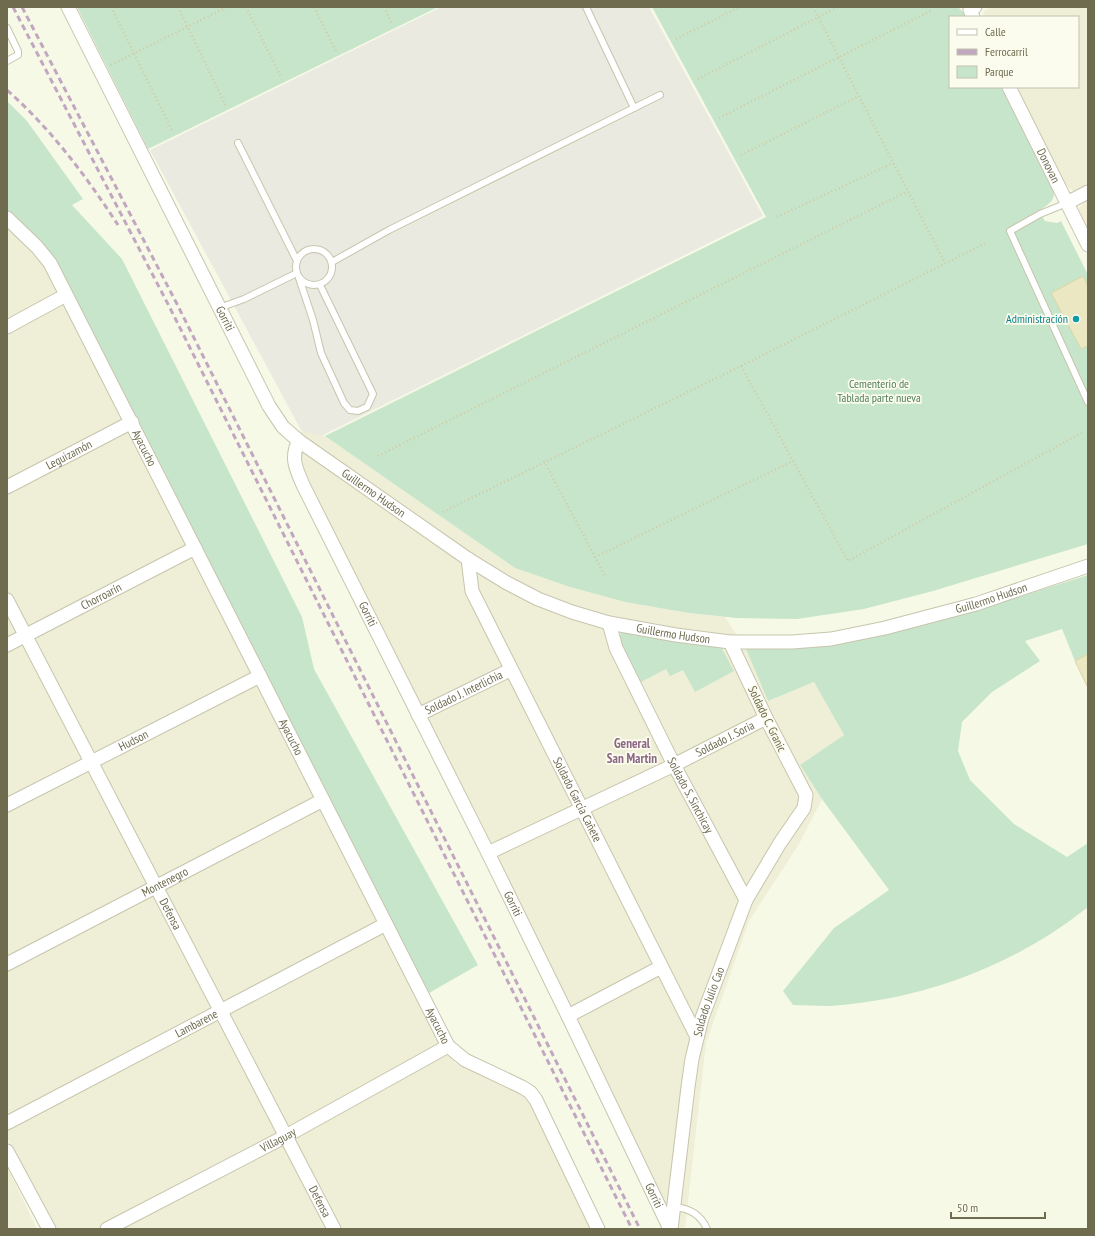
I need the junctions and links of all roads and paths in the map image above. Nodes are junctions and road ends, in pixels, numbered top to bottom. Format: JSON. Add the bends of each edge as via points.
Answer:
{"nodes":[{"id":1,"x":68,"y":7,"type":"edge"},
{"id":2,"x":111,"y":7,"type":"edge"},
{"id":3,"x":178,"y":7,"type":"edge"},
{"id":4,"x":226,"y":7,"type":"edge"},
{"id":5,"x":246,"y":7,"type":"edge"},
{"id":6,"x":314,"y":7,"type":"edge"},
{"id":7,"x":384,"y":7,"type":"edge"},
{"id":8,"x":586,"y":7,"type":"edge"},
{"id":9,"x":740,"y":7,"type":"edge"},
{"id":10,"x":813,"y":7,"type":"edge"},
{"id":11,"x":838,"y":7,"type":"edge"},
{"id":12,"x":932,"y":10,"type":"dead end"},
{"id":13,"x":818,"y":17,"type":"junction"},
{"id":14,"x":392,"y":24,"type":"dead end"},
{"id":15,"x":188,"y":26,"type":"junction"},
{"id":16,"x":7,"y":28,"type":"edge"},
{"id":17,"x":676,"y":39,"type":"dead end"},
{"id":18,"x":336,"y":51,"type":"dead end"},
{"id":19,"x":133,"y":54,"type":"junction"},
{"id":20,"x":839,"y":57,"type":"junction"},
{"id":21,"x":7,"y":61,"type":"edge"},
{"id":22,"x":110,"y":65,"type":"dead end"},
{"id":23,"x":282,"y":79,"type":"dead end"},
{"id":24,"x":698,"y":79,"type":"dead end"},
{"id":25,"x":1009,"y":88,"type":"edge"},
{"id":26,"x":660,"y":95,"type":"dead end"},
{"id":27,"x":859,"y":96,"type":"junction"},
{"id":28,"x":226,"y":106,"type":"dead end"},
{"id":29,"x":634,"y":108,"type":"junction"},
{"id":30,"x":719,"y":118,"type":"dead end"},
{"id":31,"x":172,"y":130,"type":"dead end"},
{"id":32,"x":238,"y":143,"type":"dead end"},
{"id":33,"x":741,"y":155,"type":"dead end"},
{"id":34,"x":893,"y":163,"type":"junction"},
{"id":35,"x":908,"y":191,"type":"junction"},
{"id":36,"x":1088,"y":192,"type":"edge"},
{"id":37,"x":1067,"y":203,"type":"junction"},
{"id":38,"x":776,"y":217,"type":"dead end"},
{"id":39,"x":7,"y":218,"type":"edge"},
{"id":40,"x":988,"y":242,"type":"dead end"},
{"id":41,"x":1088,"y":245,"type":"edge"},
{"id":42,"x":297,"y":261,"type":"junction"},
{"id":43,"x":332,"y":262,"type":"junction"},
{"id":44,"x":945,"y":263,"type":"junction"},
{"id":45,"x":298,"y":275,"type":"junction"},
{"id":46,"x":320,"y":285,"type":"junction"},
{"id":47,"x":66,"y":295,"type":"junction"},
{"id":48,"x":219,"y":308,"type":"junction"},
{"id":49,"x":7,"y":327,"type":"edge"},
{"id":50,"x":741,"y":366,"type":"junction"},
{"id":51,"x":1088,"y":402,"type":"edge"},
{"id":52,"x":132,"y":422,"type":"junction"},
{"id":53,"x":1083,"y":432,"type":"dead end"},
{"id":54,"x":299,"y":441,"type":"junction"},
{"id":55,"x":378,"y":456,"type":"dead end"},
{"id":56,"x":544,"y":461,"type":"junction"},
{"id":57,"x":793,"y":461,"type":"junction"},
{"id":58,"x":7,"y":487,"type":"edge"},
{"id":59,"x":443,"y":512,"type":"dead end"},
{"id":60,"x":196,"y":548,"type":"junction"},
{"id":61,"x":595,"y":557,"type":"junction"},
{"id":62,"x":468,"y":559,"type":"junction"},
{"id":63,"x":1088,"y":566,"type":"edge"},
{"id":64,"x":605,"y":576,"type":"dead end"},
{"id":65,"x":7,"y":600,"type":"edge"},
{"id":66,"x":609,"y":623,"type":"junction"},
{"id":67,"x":25,"y":636,"type":"junction"},
{"id":68,"x":730,"y":642,"type":"junction"},
{"id":69,"x":7,"y":645,"type":"edge"},
{"id":70,"x":510,"y":670,"type":"junction"},
{"id":71,"x":260,"y":676,"type":"junction"},
{"id":72,"x":418,"y":715,"type":"junction"},
{"id":73,"x":766,"y":718,"type":"junction"},
{"id":74,"x":92,"y":761,"type":"junction"},
{"id":75,"x":674,"y":765,"type":"junction"},
{"id":76,"x":806,"y":795,"type":"joint"},
{"id":77,"x":323,"y":800,"type":"junction"},
{"id":78,"x":7,"y":805,"type":"edge"},
{"id":79,"x":581,"y":809,"type":"junction"},
{"id":80,"x":488,"y":853,"type":"junction"},
{"id":81,"x":156,"y":886,"type":"junction"},
{"id":82,"x":746,"y":900,"type":"junction"},
{"id":83,"x":386,"y":924,"type":"junction"},
{"id":84,"x":7,"y":964,"type":"edge"},
{"id":85,"x":661,"y":966,"type":"junction"},
{"id":86,"x":221,"y":1009,"type":"junction"},
{"id":87,"x":568,"y":1016,"type":"junction"},
{"id":88,"x":697,"y":1038,"type":"junction"},
{"id":89,"x":448,"y":1046,"type":"junction"},
{"id":90,"x":7,"y":1123,"type":"edge"},
{"id":91,"x":286,"y":1136,"type":"junction"},
{"id":92,"x":7,"y":1152,"type":"edge"},
{"id":93,"x":674,"y":1207,"type":"junction"},
{"id":94,"x":49,"y":1229,"type":"edge"},
{"id":95,"x":107,"y":1229,"type":"edge"},
{"id":96,"x":334,"y":1229,"type":"edge"},
{"id":97,"x":598,"y":1229,"type":"edge"},
{"id":98,"x":671,"y":1229,"type":"edge"},
{"id":99,"x":707,"y":1229,"type":"edge"}],
"edges":[{"from":1,"to":48,"type":"street","name":"Gorriti"},
{"from":2,"to":19,"type":"path"},
{"from":3,"to":15,"type":"path"},
{"from":4,"to":15,"type":"path"},
{"from":5,"to":23,"type":"path"},
{"from":6,"to":18,"type":"path"},
{"from":7,"to":14,"type":"path"},
{"from":8,"to":29,"type":"lane"},
{"from":9,"to":17,"type":"path"},
{"from":10,"to":13,"type":"path"},
{"from":11,"to":13,"type":"path"},
{"from":12,"to":20,"type":"path"},
{"from":13,"to":20,"type":"path"},
{"from":13,"to":24,"type":"path"},
{"from":15,"to":19,"type":"path"},
{"from":15,"to":28,"type":"path"},
{"from":16,"to":21,"type":"lane","via":[[18,55]]},
{"from":19,"to":22,"type":"path"},
{"from":19,"to":31,"type":"path"},
{"from":20,"to":27,"type":"path"},
{"from":20,"to":30,"type":"path"},
{"from":25,"to":37,"type":"street","name":"Donovan"},
{"from":26,"to":29,"type":"lane"},
{"from":27,"to":33,"type":"path"},
{"from":27,"to":34,"type":"path"},
{"from":29,"to":43,"type":"lane","via":[[382,233]]},
{"from":32,"to":42,"type":"lane"},
{"from":34,"to":35,"type":"path"},
{"from":34,"to":38,"type":"path"},
{"from":35,"to":44,"type":"path"},
{"from":35,"to":55,"type":"path"},
{"from":36,"to":37,"type":"street"},
{"from":37,"to":41,"type":"street","name":"Donovan"},
{"from":37,"to":51,"type":"lane","via":[[1040,214],[1010,231]]},
{"from":39,"to":47,"type":"street","name":"Ayacucho","via":[[50,263]]},
{"from":40,"to":44,"type":"path"},
{"from":42,"to":43,"type":"lane","via":[[304,252],[315,249],[325,253]]},
{"from":42,"to":45,"type":"lane"},
{"from":43,"to":46,"type":"lane","via":[[332,274]]},
{"from":44,"to":50,"type":"path"},
{"from":45,"to":46,"type":"lane","via":[[308,285]]},
{"from":45,"to":46,"type":"lane","via":[[321,353],[344,403],[350,410],[358,411],[368,407],[373,394]]},
{"from":45,"to":48,"type":"lane"},
{"from":47,"to":49,"type":"street"},
{"from":47,"to":52,"type":"street","name":"Ayacucho"},
{"from":48,"to":54,"type":"street","name":"Gorriti","via":[[269,406],[283,427]]},
{"from":50,"to":56,"type":"path"},
{"from":50,"to":57,"type":"path"},
{"from":52,"to":58,"type":"street","name":"Leguizamón"},
{"from":52,"to":60,"type":"street","name":"Ayacucho"},
{"from":53,"to":57,"type":"path","via":[[848,562]]},
{"from":54,"to":62,"type":"street","name":"Guillermo Hudson"},
{"from":54,"to":72,"type":"street","name":"Gorriti","via":[[294,450],[295,464],[302,485]]},
{"from":56,"to":59,"type":"path"},
{"from":56,"to":61,"type":"path"},
{"from":57,"to":61,"type":"path"},
{"from":60,"to":67,"type":"street","name":"Chorroarín"},
{"from":60,"to":71,"type":"street","name":"Ayacucho"},
{"from":61,"to":64,"type":"path"},
{"from":62,"to":66,"type":"street","name":"Guillermo Hudson","via":[[538,599]]},
{"from":62,"to":70,"type":"street","name":"Soldado García Cañete","via":[[472,591]]},
{"from":63,"to":68,"type":"street","name":"Guillermo Hudson","via":[[976,604],[885,628],[792,642]]},
{"from":65,"to":67,"type":"street","name":"Defensa"},
{"from":66,"to":68,"type":"street","name":"Guillermo Hudson"},
{"from":66,"to":75,"type":"street","name":"Soldado S. Sinchicay","via":[[616,648]]},
{"from":67,"to":69,"type":"street","name":"Chorroarín"},
{"from":67,"to":74,"type":"street","name":"Defensa"},
{"from":68,"to":73,"type":"street","name":"Soldado C. Granic"},
{"from":70,"to":72,"type":"street","name":"Soldado J. Interlichia"},
{"from":70,"to":79,"type":"street","name":"Soldado García Cañete"},
{"from":71,"to":74,"type":"street","name":"Hudson"},
{"from":71,"to":77,"type":"street","name":"Ayacucho"},
{"from":72,"to":80,"type":"street","name":"Gorriti"},
{"from":73,"to":75,"type":"street","name":"Soldado J. Soria"},
{"from":73,"to":76,"type":"street","name":"Soldado C. Granic"},
{"from":74,"to":78,"type":"street","name":"Hudson"},
{"from":74,"to":81,"type":"street","name":"Defensa"},
{"from":75,"to":79,"type":"street","name":"Soldado J. Soria"},
{"from":75,"to":82,"type":"street","name":"Soldado S. Sinchicay"},
{"from":76,"to":82,"type":"street","name":"Soldado Julio Cao","via":[[804,808]]},
{"from":77,"to":81,"type":"street","name":"Montenegro"},
{"from":77,"to":83,"type":"street","name":"Ayacucho"},
{"from":79,"to":80,"type":"street","name":"Soldado J. Soria"},
{"from":79,"to":85,"type":"street","name":"Soldado García Cañete"},
{"from":80,"to":87,"type":"street","name":"Gorriti"},
{"from":81,"to":84,"type":"street","name":"Montenegro"},
{"from":81,"to":86,"type":"street","name":"Defensa"},
{"from":82,"to":88,"type":"street","name":"Soldado Julio Cao","via":[[711,992]]},
{"from":83,"to":86,"type":"street","name":"Lambarene"},
{"from":83,"to":89,"type":"street","name":"Ayacucho"},
{"from":85,"to":87,"type":"street"},
{"from":85,"to":88,"type":"street","name":"Soldado García Cañete"},
{"from":86,"to":90,"type":"street","name":"Lambarene"},
{"from":86,"to":91,"type":"street","name":"Defensa"},
{"from":87,"to":98,"type":"street","name":"Gorriti"},
{"from":88,"to":93,"type":"street","name":"Soldado Julio Cao","via":[[688,1087]]},
{"from":89,"to":91,"type":"street","name":"Villaguay"},
{"from":89,"to":97,"type":"street","name":"Ayacucho","via":[[466,1060],[530,1092]]},
{"from":91,"to":95,"type":"street","name":"Villaguay"},
{"from":91,"to":96,"type":"street","name":"Defensa"},
{"from":92,"to":94,"type":"street"},
{"from":93,"to":98,"type":"street","name":"Soldado Julio Cao"},
{"from":93,"to":99,"type":"lane","via":[[694,1212],[703,1220]]}]}
